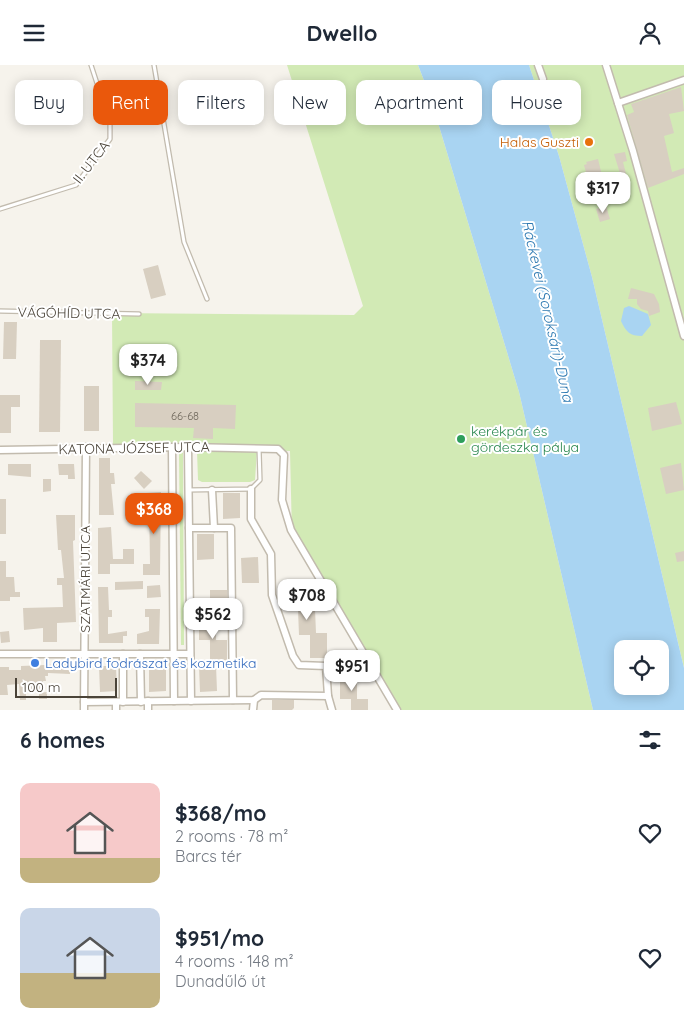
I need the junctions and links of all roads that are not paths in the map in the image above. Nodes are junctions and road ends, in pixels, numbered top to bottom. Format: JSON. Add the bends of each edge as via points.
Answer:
{"nodes":[{"id":1,"x":91,"y":65,"type":"edge"},
{"id":2,"x":154,"y":65,"type":"edge"},
{"id":3,"x":538,"y":65,"type":"edge"},
{"id":4,"x":606,"y":65,"type":"edge"},
{"id":5,"x":543,"y":79,"type":"dead end"},
{"id":6,"x":683,"y":80,"type":"edge"},
{"id":7,"x":684,"y":90,"type":"edge"},
{"id":8,"x":618,"y":103,"type":"junction"},
{"id":9,"x":0,"y":209,"type":"edge"},
{"id":10,"x":207,"y":299,"type":"dead end"},
{"id":11,"x":0,"y":311,"type":"edge"},
{"id":12,"x":139,"y":314,"type":"dead end"},
{"id":13,"x":683,"y":324,"type":"edge"},
{"id":14,"x":684,"y":336,"type":"edge"},
{"id":15,"x":86,"y":447,"type":"junction"},
{"id":16,"x":172,"y":447,"type":"junction"},
{"id":17,"x":188,"y":447,"type":"junction"},
{"id":18,"x":259,"y":447,"type":"junction"},
{"id":19,"x":0,"y":450,"type":"edge"},
{"id":20,"x":251,"y":489,"type":"junction"},
{"id":21,"x":188,"y":490,"type":"junction"},
{"id":22,"x":212,"y":490,"type":"junction"},
{"id":23,"x":189,"y":528,"type":"junction"},
{"id":24,"x":214,"y":528,"type":"junction"},
{"id":25,"x":0,"y":654,"type":"edge"},
{"id":26,"x":84,"y":654,"type":"junction"},
{"id":27,"x":123,"y":654,"type":"junction"},
{"id":28,"x":140,"y":654,"type":"junction"},
{"id":29,"x":174,"y":654,"type":"junction"},
{"id":30,"x":190,"y":654,"type":"junction"},
{"id":31,"x":328,"y":696,"type":"junction"},
{"id":32,"x":233,"y":700,"type":"junction"},
{"id":33,"x":254,"y":700,"type":"junction"},
{"id":34,"x":141,"y":701,"type":"junction"},
{"id":35,"x":148,"y":701,"type":"junction"},
{"id":36,"x":174,"y":701,"type":"junction"},
{"id":37,"x":190,"y":701,"type":"junction"},
{"id":38,"x":84,"y":702,"type":"junction"},
{"id":39,"x":119,"y":702,"type":"junction"},
{"id":40,"x":84,"y":710,"type":"edge"},
{"id":41,"x":116,"y":710,"type":"edge"},
{"id":42,"x":148,"y":710,"type":"edge"},
{"id":43,"x":254,"y":710,"type":"edge"},
{"id":44,"x":332,"y":710,"type":"edge"},
{"id":45,"x":397,"y":710,"type":"edge"}],
"edges":[{"from":1,"to":9,"type":"lane","name":"II. UTCA","via":[[110,123],[110,139],[76,185]]},
{"from":2,"to":10,"type":"lane","via":[[184,242]]},
{"from":3,"to":5,"type":"street"},
{"from":4,"to":8,"type":"street"},
{"from":6,"to":7,"type":"street"},
{"from":6,"to":8,"type":"street"},
{"from":8,"to":13,"type":"street"},
{"from":11,"to":12,"type":"lane","name":"VÁGÓHÍD UTCA"},
{"from":13,"to":14,"type":"street"},
{"from":15,"to":16,"type":"street","name":"KATONA JÓZSEF UTCA"},
{"from":15,"to":19,"type":"street","name":"KATONA JÓZSEF UTCA"},
{"from":15,"to":26,"type":"street","name":"SZATMÁRI UTCA"},
{"from":16,"to":17,"type":"street","name":"KATONA JÓZSEF UTCA"},
{"from":16,"to":29,"type":"street"},
{"from":17,"to":18,"type":"street","name":"KATONA JÓZSEF UTCA"},
{"from":17,"to":21,"type":"street"},
{"from":18,"to":20,"type":"lane","via":[[260,480]]},
{"from":18,"to":45,"type":"street","name":"KATONA JÓZSEF UTCA","via":[[278,449],[284,455],[282,494],[291,530]]},
{"from":20,"to":22,"type":"lane"},
{"from":20,"to":31,"type":"street","via":[[251,519],[271,554],[272,595],[292,656],[299,665],[326,666]]},
{"from":21,"to":22,"type":"lane"},
{"from":21,"to":23,"type":"street"},
{"from":22,"to":24,"type":"street"},
{"from":23,"to":24,"type":"street"},
{"from":23,"to":30,"type":"street"},
{"from":24,"to":32,"type":"street","via":[[231,528]]},
{"from":25,"to":26,"type":"street"},
{"from":26,"to":27,"type":"street"},
{"from":26,"to":38,"type":"street","name":"SZATMÁRI UTCA"},
{"from":27,"to":28,"type":"street"},
{"from":27,"to":39,"type":"street"},
{"from":28,"to":29,"type":"street"},
{"from":28,"to":34,"type":"street"},
{"from":29,"to":30,"type":"street"},
{"from":29,"to":36,"type":"street"},
{"from":30,"to":37,"type":"street"},
{"from":31,"to":33,"type":"street","via":[[261,695]]},
{"from":31,"to":44,"type":"street"},
{"from":32,"to":33,"type":"street"},
{"from":32,"to":37,"type":"street"},
{"from":33,"to":43,"type":"street"},
{"from":34,"to":35,"type":"street"},
{"from":34,"to":39,"type":"street"},
{"from":35,"to":36,"type":"street"},
{"from":35,"to":42,"type":"street"},
{"from":36,"to":37,"type":"street"},
{"from":38,"to":39,"type":"street"},
{"from":38,"to":40,"type":"street","name":"SZATMÁRI UTCA"},
{"from":39,"to":41,"type":"street"}]}
